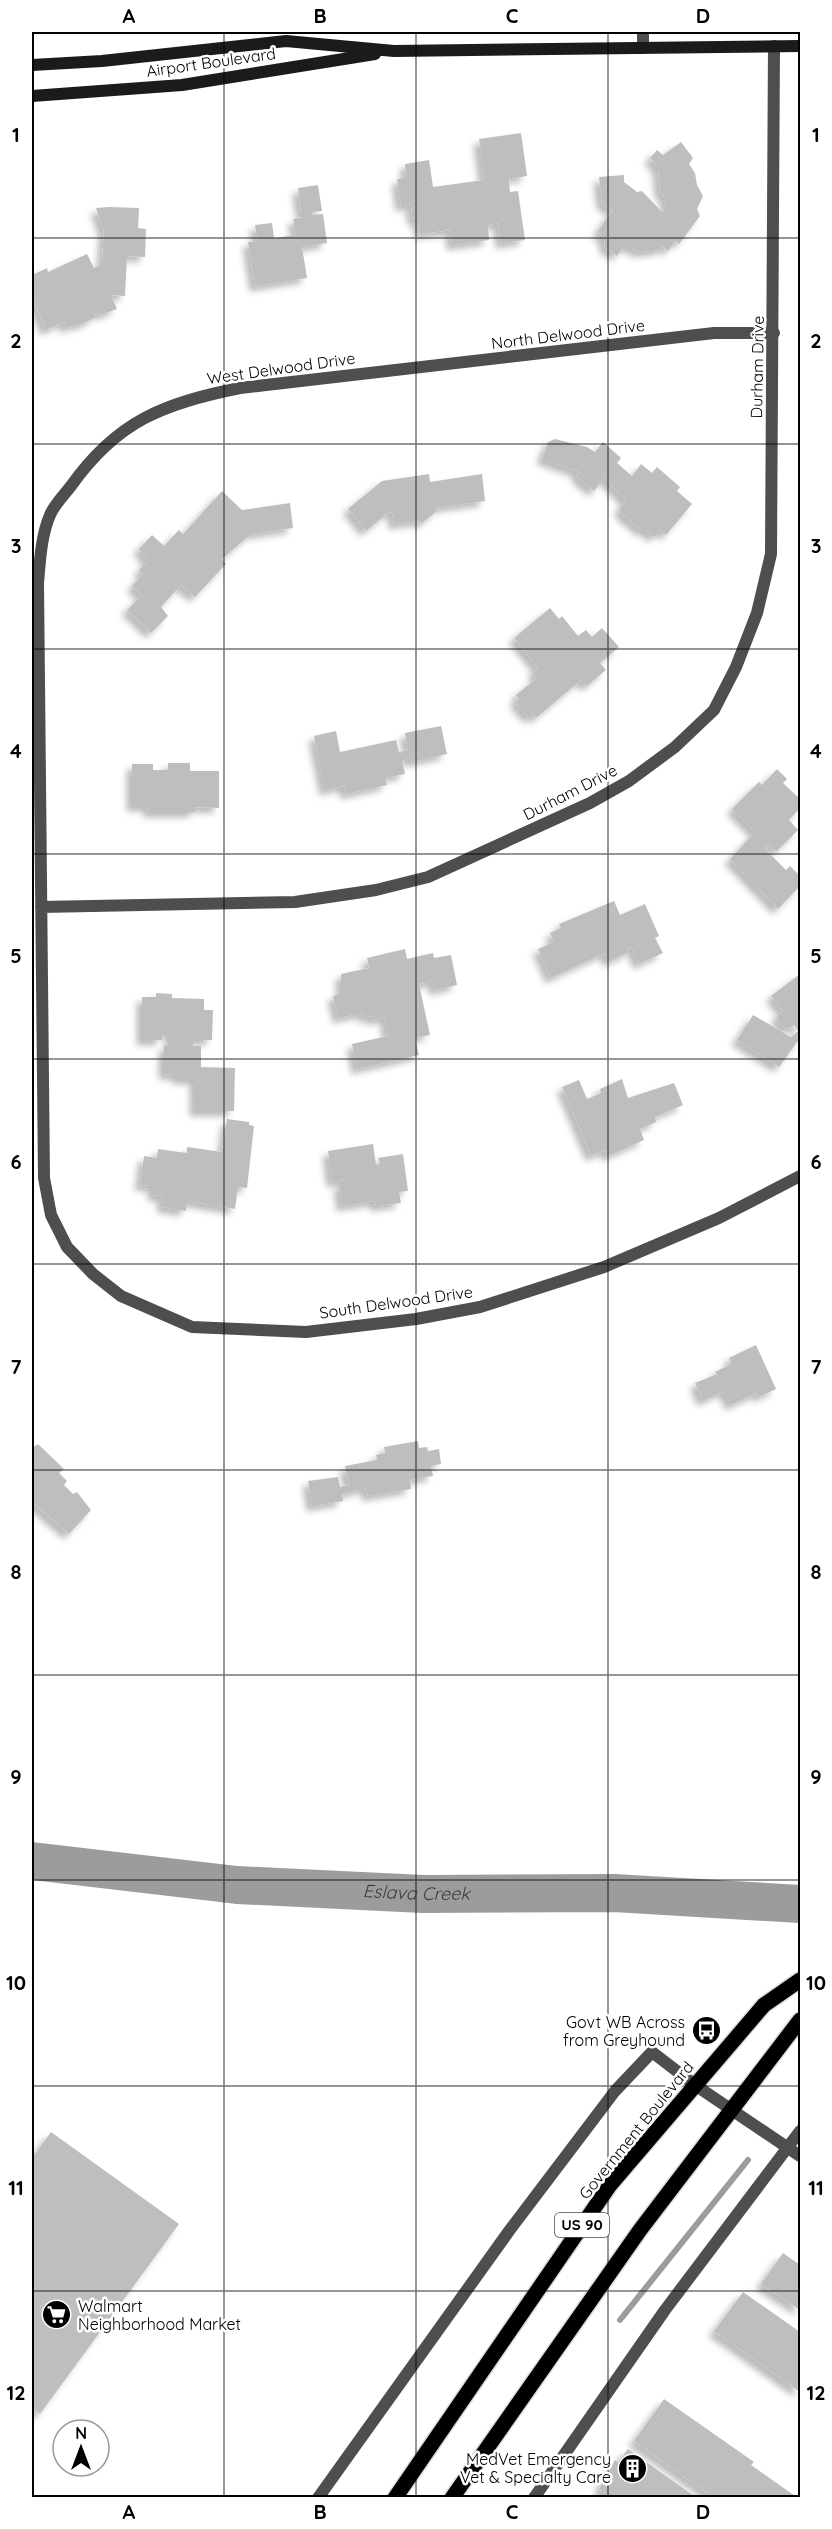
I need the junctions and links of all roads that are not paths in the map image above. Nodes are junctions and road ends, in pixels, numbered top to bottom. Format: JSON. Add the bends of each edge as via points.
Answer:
{"nodes":[{"id":1,"x":643,"y":32,"type":"edge"},
{"id":2,"x":774,"y":46,"type":"junction"},
{"id":3,"x":801,"y":46,"type":"edge"},
{"id":4,"x":643,"y":48,"type":"junction"},
{"id":5,"x":394,"y":51,"type":"junction"},
{"id":6,"x":32,"y":65,"type":"edge"},
{"id":7,"x":32,"y":96,"type":"edge"},
{"id":8,"x":774,"y":333,"type":"junction"},
{"id":9,"x":367,"y":373,"type":"joint"},
{"id":10,"x":41,"y":907,"type":"junction"},
{"id":11,"x":801,"y":1176,"type":"edge"},
{"id":12,"x":51,"y":1215,"type":"joint"},
{"id":13,"x":801,"y":1980,"type":"edge"},
{"id":14,"x":801,"y":2020,"type":"edge"},
{"id":15,"x":695,"y":2085,"type":"junction"},
{"id":16,"x":733,"y":2110,"type":"junction"},
{"id":17,"x":801,"y":2131,"type":"edge"},
{"id":18,"x":788,"y":2147,"type":"junction"},
{"id":19,"x":801,"y":2156,"type":"edge"},
{"id":20,"x":318,"y":2498,"type":"edge"},
{"id":21,"x":395,"y":2498,"type":"edge"},
{"id":22,"x":452,"y":2498,"type":"edge"},
{"id":23,"x":534,"y":2498,"type":"edge"}],
"edges":[{"from":1,"to":4,"type":"street"},
{"from":2,"to":3,"type":"main road","name":"Airport Boulevard"},
{"from":2,"to":4,"type":"main road","name":"Airport Boulevard"},
{"from":2,"to":8,"type":"street","name":"Durham Drive"},
{"from":4,"to":5,"type":"main road","name":"Airport Boulevard"},
{"from":5,"to":6,"type":"main road","name":"Airport Boulevard","via":[[286,41]]},
{"from":5,"to":7,"type":"main road","name":"Airport Boulevard","via":[[182,85]]},
{"from":8,"to":9,"type":"street","name":"North Delwood Drive","via":[[714,333]]},
{"from":8,"to":10,"type":"street","name":"Durham Drive","via":[[771,554],[760,603],[736,667],[714,710],[675,747],[629,781],[590,803],[428,877],[376,890],[295,902]]},
{"from":9,"to":10,"type":"street","name":"West Delwood Drive","via":[[230,390],[190,398],[145,417],[112,439],[87,464],[50,514],[38,583]]},
{"from":10,"to":12,"type":"street","name":"West Delwood Drive","via":[[44,1178]]},
{"from":11,"to":12,"type":"street","name":"South Delwood Drive","via":[[719,1218],[604,1268],[480,1308],[306,1332],[192,1327],[154,1313],[121,1296],[93,1274],[67,1247]]},
{"from":13,"to":15,"type":"main road","name":"Government Boulevard","number":"US 90","via":[[764,2005]]},
{"from":14,"to":16,"type":"main road","number":"US 90"},
{"from":15,"to":16,"type":"street"},
{"from":15,"to":20,"type":"street","via":[[652,2052],[615,2091],[509,2231]]},
{"from":15,"to":21,"type":"main road","name":"Government Boulevard","number":"US 90","via":[[610,2185]]},
{"from":16,"to":18,"type":"street"},
{"from":16,"to":22,"type":"main road","number":"US 90","via":[[640,2230]]},
{"from":17,"to":18,"type":"street"},
{"from":18,"to":19,"type":"street"},
{"from":18,"to":23,"type":"street","via":[[665,2310]]}]}
